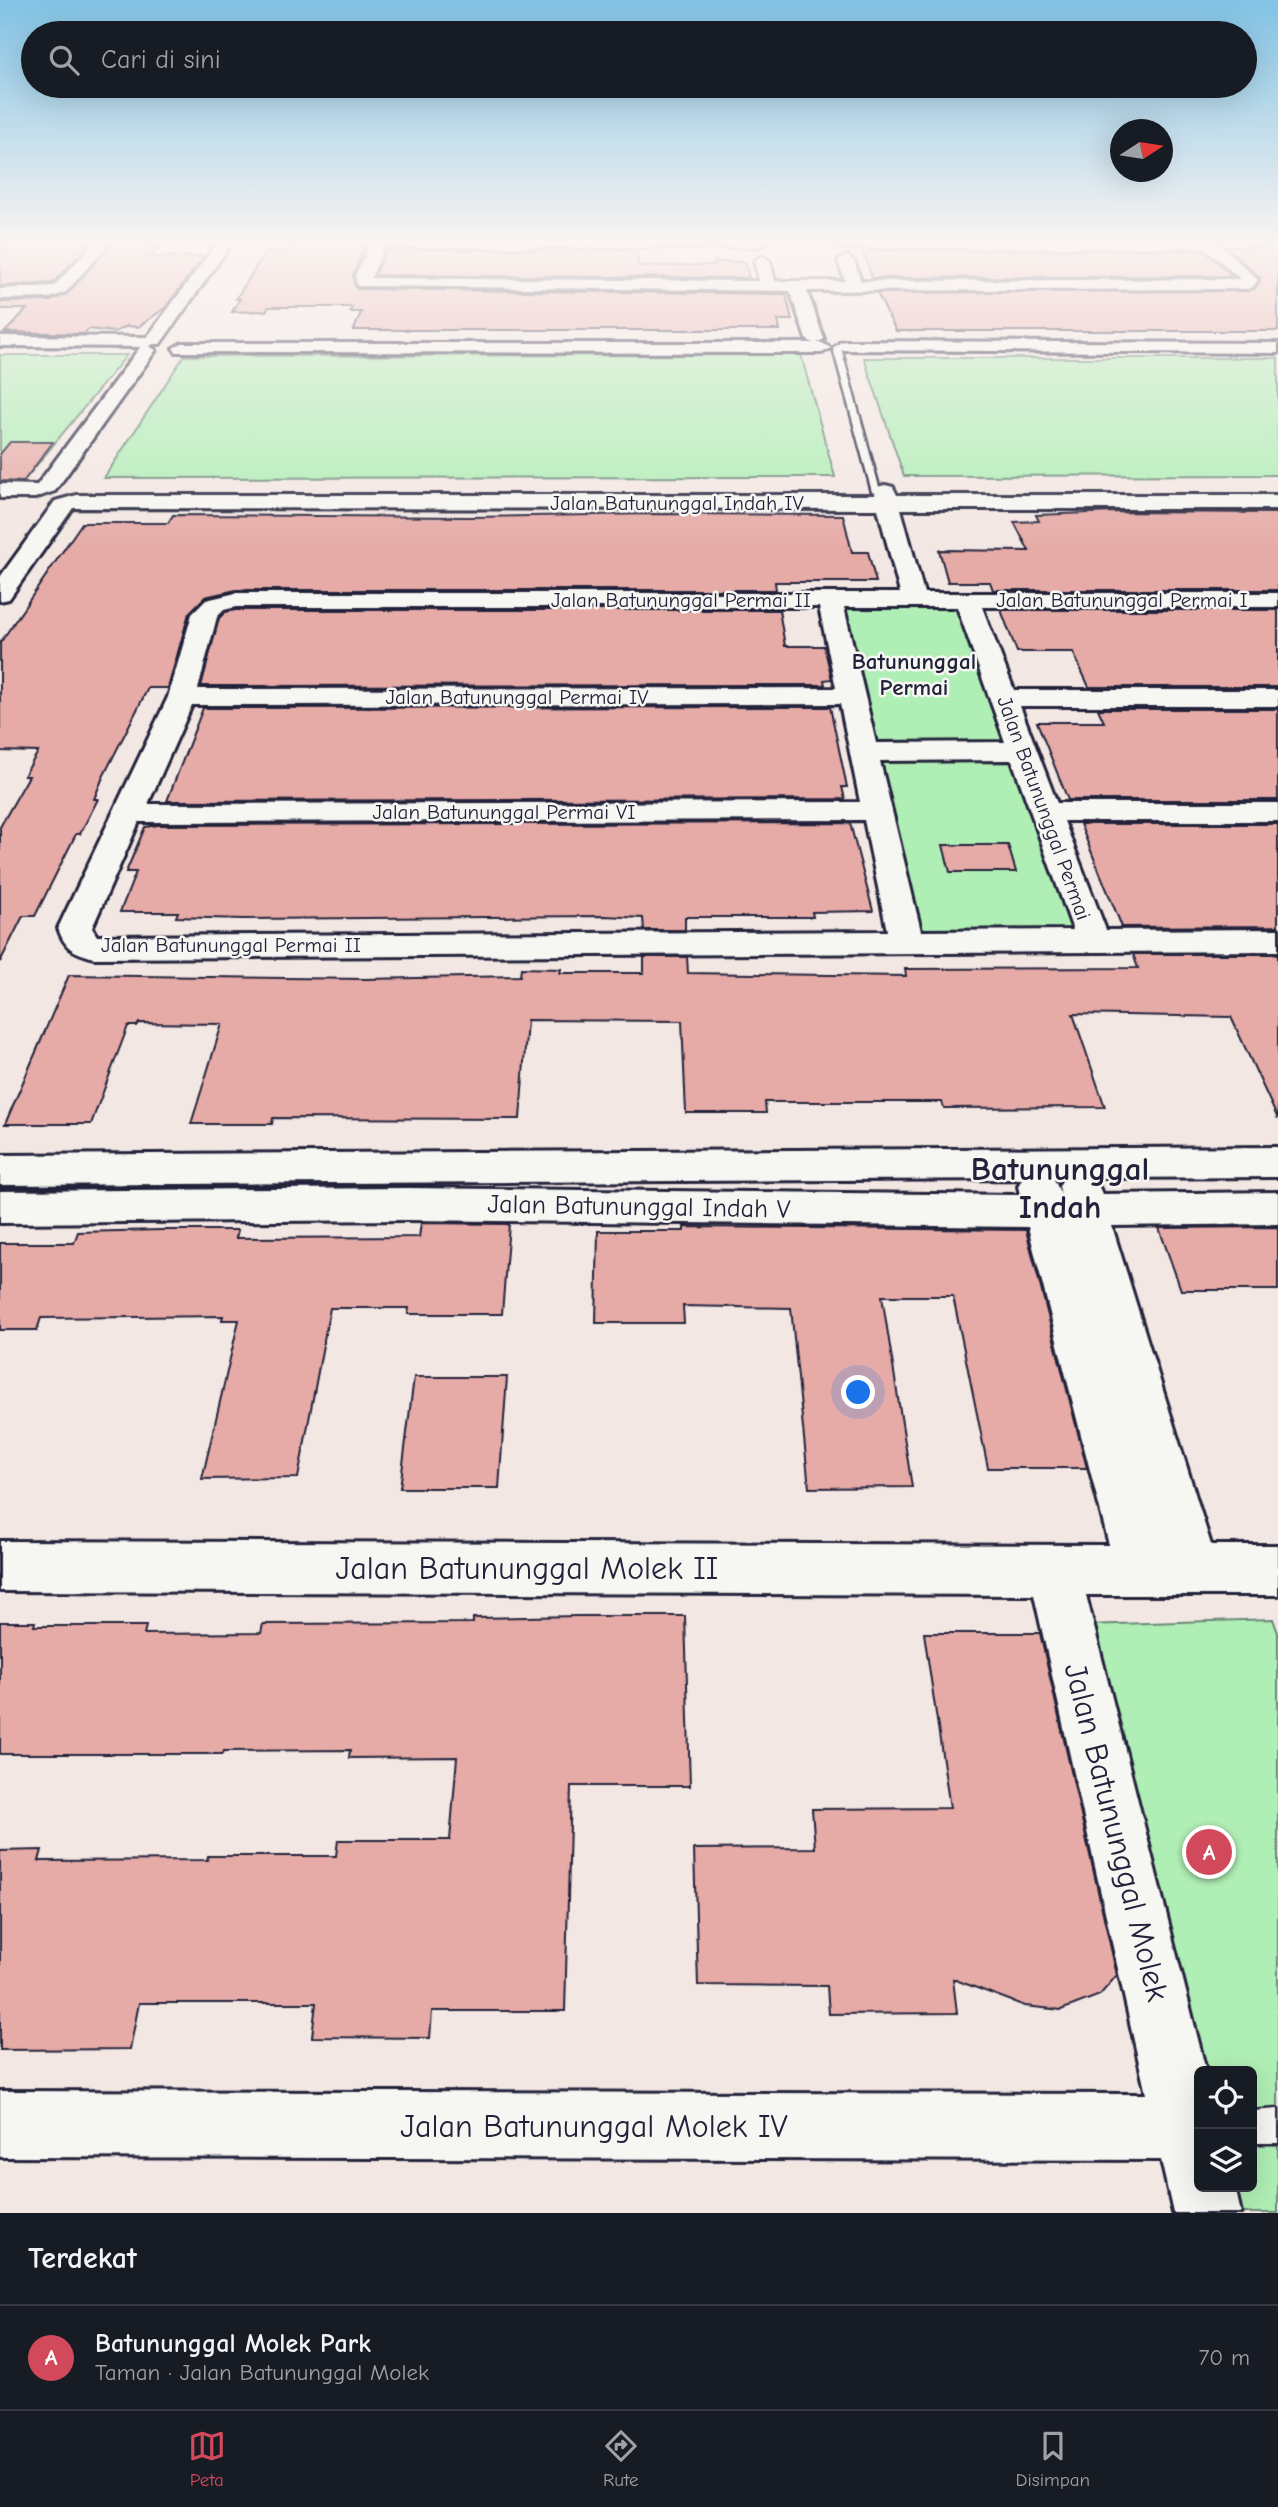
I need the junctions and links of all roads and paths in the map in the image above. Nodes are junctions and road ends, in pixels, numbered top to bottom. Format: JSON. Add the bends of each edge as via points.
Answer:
{"nodes":[{"id":1,"x":52,"y":342,"type":"edge"},
{"id":2,"x":165,"y":342,"type":"edge"},
{"id":3,"x":165,"y":342,"type":"edge"},
{"id":4,"x":737,"y":342,"type":"edge"},
{"id":5,"x":832,"y":342,"type":"edge"},
{"id":6,"x":929,"y":342,"type":"edge"},
{"id":7,"x":1265,"y":342,"type":"edge"},
{"id":8,"x":163,"y":345,"type":"junction"},
{"id":9,"x":1136,"y":345,"type":"junction"},
{"id":10,"x":0,"y":348,"type":"edge"},
{"id":11,"x":1278,"y":348,"type":"edge"},
{"id":12,"x":130,"y":407,"type":"dead end"},
{"id":13,"x":0,"y":492,"type":"edge"},
{"id":14,"x":37,"y":496,"type":"junction"},
{"id":15,"x":1273,"y":498,"type":"edge"},
{"id":16,"x":0,"y":499,"type":"edge"},
{"id":17,"x":75,"y":500,"type":"junction"},
{"id":18,"x":874,"y":501,"type":"junction"},
{"id":19,"x":0,"y":557,"type":"edge"},
{"id":20,"x":880,"y":563,"type":"dead end"},
{"id":21,"x":0,"y":594,"type":"edge"},
{"id":22,"x":830,"y":600,"type":"junction"},
{"id":23,"x":889,"y":600,"type":"junction"},
{"id":24,"x":914,"y":600,"type":"junction"},
{"id":25,"x":967,"y":600,"type":"junction"},
{"id":26,"x":1278,"y":600,"type":"edge"},
{"id":27,"x":851,"y":696,"type":"junction"},
{"id":28,"x":182,"y":697,"type":"junction"},
{"id":29,"x":1003,"y":698,"type":"junction"},
{"id":30,"x":1278,"y":698,"type":"edge"},
{"id":31,"x":863,"y":751,"type":"junction"},
{"id":32,"x":1023,"y":751,"type":"junction"},
{"id":33,"x":877,"y":811,"type":"junction"},
{"id":34,"x":1045,"y":812,"type":"junction"},
{"id":35,"x":1278,"y":812,"type":"edge"},
{"id":36,"x":131,"y":813,"type":"junction"},
{"id":37,"x":905,"y":940,"type":"junction"},
{"id":38,"x":1093,"y":940,"type":"junction"},
{"id":39,"x":1278,"y":940,"type":"edge"},
{"id":40,"x":1052,"y":1163,"type":"junction"},
{"id":41,"x":1278,"y":1163,"type":"edge"},
{"id":42,"x":0,"y":1170,"type":"edge"},
{"id":43,"x":410,"y":1186,"type":"junction"},
{"id":44,"x":0,"y":1207,"type":"edge"},
{"id":45,"x":1278,"y":1208,"type":"edge"},
{"id":46,"x":1044,"y":1210,"type":"junction"},
{"id":47,"x":1086,"y":1210,"type":"junction"},
{"id":48,"x":0,"y":1566,"type":"edge"},
{"id":49,"x":1054,"y":1570,"type":"junction"},
{"id":50,"x":1167,"y":1570,"type":"junction"},
{"id":51,"x":1278,"y":1570,"type":"edge"},
{"id":52,"x":0,"y":2124,"type":"edge"},
{"id":53,"x":1278,"y":2126,"type":"edge"},
{"id":54,"x":1257,"y":2127,"type":"edge"},
{"id":55,"x":1194,"y":2143,"type":"edge"},
{"id":56,"x":1194,"y":2155,"type":"edge"},
{"id":57,"x":1203,"y":2192,"type":"edge"},
{"id":58,"x":1207,"y":2213,"type":"edge"}],
"edges":[{"from":1,"to":8,"type":"street"},
{"from":2,"to":8,"type":"street"},
{"from":3,"to":8,"type":"street"},
{"from":4,"to":8,"type":"street"},
{"from":5,"to":18,"type":"lane"},
{"from":6,"to":9,"type":"street"},
{"from":7,"to":9,"type":"street"},
{"from":8,"to":10,"type":"street"},
{"from":8,"to":12,"type":"street"},
{"from":8,"to":14,"type":"street"},
{"from":9,"to":11,"type":"street"},
{"from":13,"to":14,"type":"street"},
{"from":14,"to":16,"type":"street"},
{"from":14,"to":17,"type":"street","name":"Jalan Batununggal Indah IV","via":[[76,485]]},
{"from":14,"to":19,"type":"street"},
{"from":15,"to":18,"type":"street","name":"Jalan Batununggal Indah IV"},
{"from":17,"to":18,"type":"street","name":"Jalan Batununggal Indah IV"},
{"from":17,"to":21,"type":"street"},
{"from":18,"to":24,"type":"street"},
{"from":20,"to":23,"type":"street"},
{"from":22,"to":23,"type":"street"},
{"from":22,"to":27,"type":"street"},
{"from":22,"to":28,"type":"street","name":"Jalan Batununggal Permai II","via":[[236,600],[215,605],[205,614]]},
{"from":23,"to":24,"type":"street"},
{"from":24,"to":25,"type":"street"},
{"from":25,"to":26,"type":"street","name":"Jalan Batununggal Permai I"},
{"from":25,"to":29,"type":"street","name":"Jalan Batununggal Permai"},
{"from":27,"to":28,"type":"street","name":"Jalan Batununggal Permai IV"},
{"from":27,"to":31,"type":"street"},
{"from":28,"to":36,"type":"street","name":"Jalan Batununggal Permai II"},
{"from":29,"to":30,"type":"street"},
{"from":29,"to":32,"type":"street","name":"Jalan Batununggal Permai"},
{"from":31,"to":32,"type":"street"},
{"from":31,"to":33,"type":"street"},
{"from":32,"to":34,"type":"street","name":"Jalan Batununggal Permai"},
{"from":33,"to":36,"type":"street","name":"Jalan Batununggal Permai VI"},
{"from":33,"to":37,"type":"street"},
{"from":34,"to":35,"type":"street"},
{"from":34,"to":38,"type":"street","name":"Jalan Batununggal Permai"},
{"from":36,"to":37,"type":"street","name":"Jalan Batununggal Permai II","via":[[75,928],[79,942],[108,947]]},
{"from":37,"to":38,"type":"street","name":"Jalan Batununggal Permai"},
{"from":38,"to":39,"type":"street"},
{"from":40,"to":41,"type":"street","name":"Jalan Batununggal Indah V"},
{"from":40,"to":43,"type":"street","name":"Jalan Batununggal Indah V"},
{"from":40,"to":46,"type":"street"},
{"from":40,"to":47,"type":"street"},
{"from":42,"to":43,"type":"street","name":"Jalan Batununggal Indah V"},
{"from":43,"to":44,"type":"street","name":"Jalan Batununggal Indah V"},
{"from":43,"to":46,"type":"street","name":"Jalan Batununggal Indah V"},
{"from":45,"to":47,"type":"street","name":"Jalan Batununggal Indah V"},
{"from":46,"to":47,"type":"street","name":"Jalan Batununggal Indah V"},
{"from":46,"to":50,"type":"street"},
{"from":47,"to":50,"type":"street"},
{"from":48,"to":49,"type":"street","name":"Jalan Batununggal Molek II"},
{"from":49,"to":50,"type":"street"},
{"from":49,"to":55,"type":"street","name":"Jalan Batununggal Molek"},
{"from":50,"to":51,"type":"street"},
{"from":52,"to":56,"type":"street","name":"Jalan Batununggal Molek IV"},
{"from":53,"to":54,"type":"lane"},
{"from":57,"to":58,"type":"street","name":"Jalan Batununggal Molek"}]}
